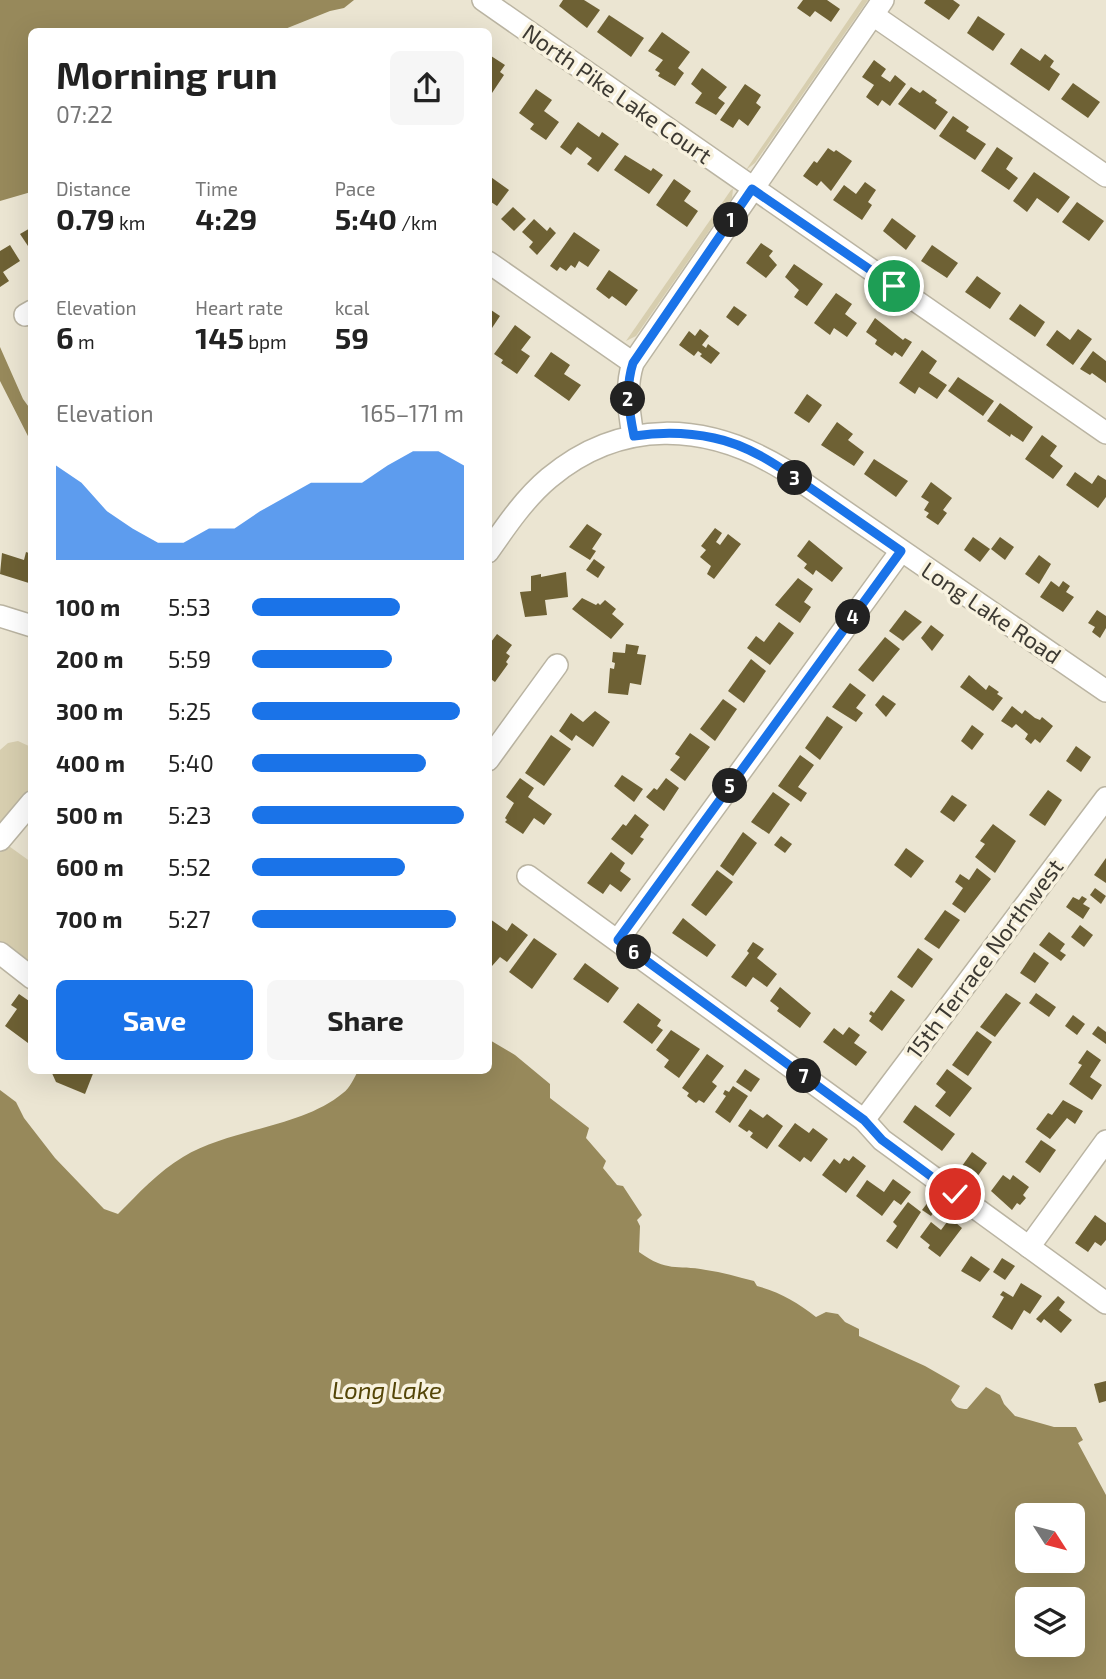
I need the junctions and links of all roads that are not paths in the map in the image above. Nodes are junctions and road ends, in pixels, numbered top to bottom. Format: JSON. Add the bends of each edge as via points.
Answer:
{"nodes":[{"id":1,"x":483,"y":0,"type":"edge"},
{"id":2,"x":878,"y":7,"type":"edge"},
{"id":3,"x":1106,"y":176,"type":"edge"},
{"id":4,"x":752,"y":189,"type":"junction"},
{"id":5,"x":492,"y":265,"type":"edge"},
{"id":6,"x":633,"y":363,"type":"junction"},
{"id":7,"x":1106,"y":433,"type":"edge"},
{"id":8,"x":634,"y":436,"type":"junction"},
{"id":9,"x":492,"y":547,"type":"edge"},
{"id":10,"x":901,"y":551,"type":"junction"},
{"id":11,"x":0,"y":616,"type":"edge"},
{"id":12,"x":28,"y":625,"type":"edge"},
{"id":13,"x":557,"y":665,"type":"dead end"},
{"id":14,"x":1106,"y":691,"type":"edge"},
{"id":15,"x":492,"y":754,"type":"edge"},
{"id":16,"x":1106,"y":798,"type":"edge"},
{"id":17,"x":28,"y":807,"type":"edge"},
{"id":18,"x":0,"y":840,"type":"edge"},
{"id":19,"x":528,"y":876,"type":"dead end"},
{"id":20,"x":618,"y":940,"type":"junction"},
{"id":21,"x":0,"y":953,"type":"edge"},
{"id":22,"x":28,"y":975,"type":"edge"},
{"id":23,"x":864,"y":1120,"type":"junction"},
{"id":24,"x":1106,"y":1141,"type":"edge"},
{"id":25,"x":1029,"y":1247,"type":"junction"},
{"id":26,"x":1106,"y":1303,"type":"edge"}],
"edges":[{"from":1,"to":4,"type":"street","name":"North Pike Lake Court"},
{"from":2,"to":3,"type":"street"},
{"from":2,"to":4,"type":"street"},
{"from":4,"to":6,"type":"street"},
{"from":4,"to":7,"type":"street","name":"North Pike Lake Court"},
{"from":5,"to":6,"type":"street"},
{"from":6,"to":8,"type":"street","via":[[628,402]]},
{"from":8,"to":9,"type":"street","name":"Long Lake Road","via":[[589,452],[548,479]]},
{"from":8,"to":10,"type":"street","name":"Long Lake Road","via":[[687,433],[744,447]]},
{"from":10,"to":14,"type":"street","name":"Long Lake Road"},
{"from":10,"to":20,"type":"street"},
{"from":11,"to":12,"type":"street"},
{"from":13,"to":15,"type":"street"},
{"from":16,"to":23,"type":"street","name":"15th Terrace Northwest"},
{"from":17,"to":18,"type":"street"},
{"from":19,"to":20,"type":"street"},
{"from":20,"to":23,"type":"street"},
{"from":21,"to":22,"type":"street"},
{"from":23,"to":25,"type":"street","via":[[882,1140]]},
{"from":24,"to":25,"type":"street"},
{"from":25,"to":26,"type":"street"}]}
